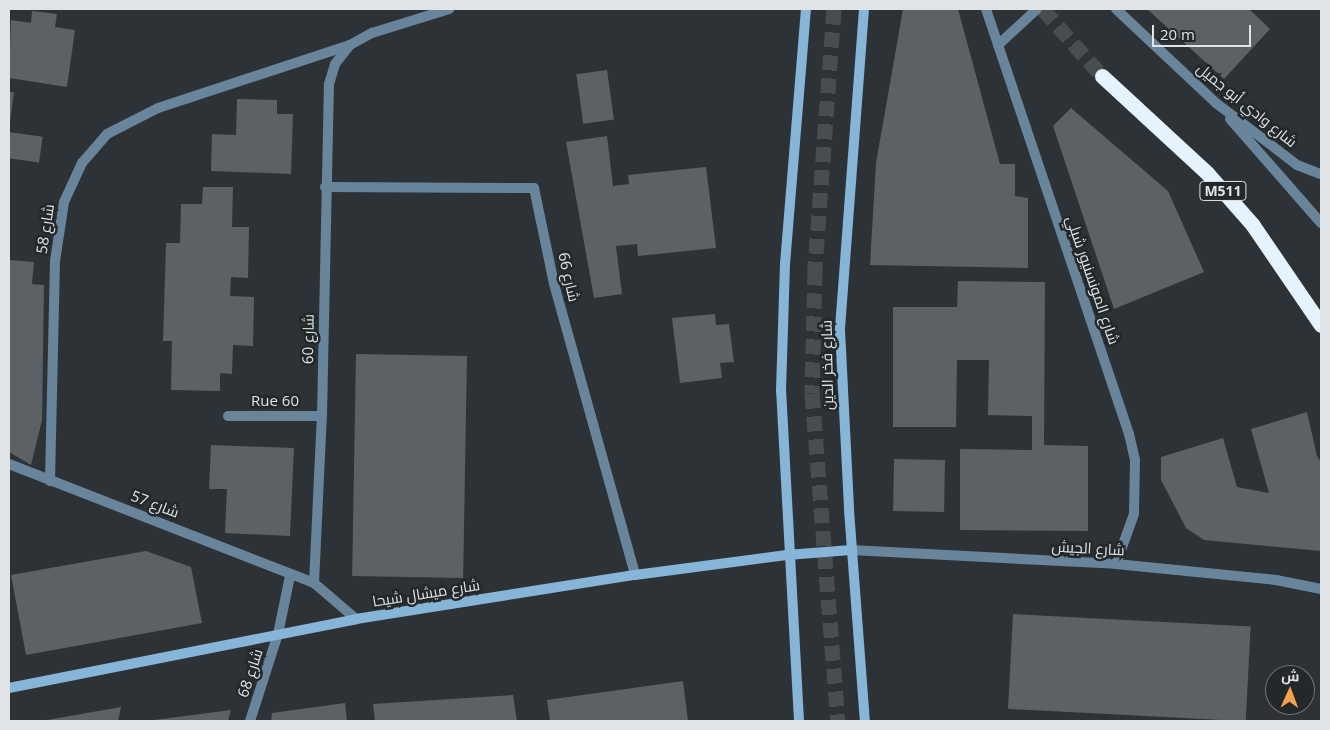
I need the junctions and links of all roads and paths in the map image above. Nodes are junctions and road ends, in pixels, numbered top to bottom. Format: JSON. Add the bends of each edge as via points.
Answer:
{"nodes":[{"id":1,"x":449,"y":9,"type":"edge"},
{"id":2,"x":806,"y":9,"type":"edge"},
{"id":3,"x":864,"y":9,"type":"edge"},
{"id":4,"x":986,"y":9,"type":"edge"},
{"id":5,"x":1037,"y":9,"type":"edge"},
{"id":6,"x":1116,"y":9,"type":"edge"},
{"id":7,"x":998,"y":45,"type":"junction"},
{"id":8,"x":350,"y":46,"type":"junction"},
{"id":9,"x":1102,"y":76,"type":"tunnel mouth"},
{"id":10,"x":1216,"y":103,"type":"junction"},
{"id":11,"x":1321,"y":174,"type":"edge"},
{"id":12,"x":325,"y":187,"type":"junction"},
{"id":13,"x":1321,"y":224,"type":"edge"},
{"id":14,"x":1321,"y":325,"type":"edge"},
{"id":15,"x":228,"y":416,"type":"dead end"},
{"id":16,"x":322,"y":416,"type":"junction"},
{"id":17,"x":9,"y":464,"type":"edge"},
{"id":18,"x":50,"y":481,"type":"junction"},
{"id":19,"x":852,"y":550,"type":"junction"},
{"id":20,"x":788,"y":555,"type":"junction"},
{"id":21,"x":1116,"y":564,"type":"junction"},
{"id":22,"x":635,"y":575,"type":"junction"},
{"id":23,"x":290,"y":576,"type":"junction"},
{"id":24,"x":314,"y":583,"type":"junction"},
{"id":25,"x":1321,"y":589,"type":"edge"},
{"id":26,"x":356,"y":619,"type":"junction"},
{"id":27,"x":278,"y":634,"type":"junction"},
{"id":28,"x":9,"y":688,"type":"edge"},
{"id":29,"x":250,"y":721,"type":"edge"},
{"id":30,"x":798,"y":721,"type":"edge"},
{"id":31,"x":865,"y":721,"type":"edge"}],
"edges":[{"from":1,"to":8,"type":"street","via":[[372,33]]},
{"from":2,"to":20,"type":"main road","via":[[782,326]]},
{"from":3,"to":19,"type":"main road","name":"شارع فخر الدين","via":[[840,330]]},
{"from":4,"to":7,"type":"street","name":"شارع المونسنيور شبلي"},
{"from":5,"to":7,"type":"street"},
{"from":6,"to":10,"type":"street","name":"شارع وادي أبو جميل"},
{"from":7,"to":21,"type":"street","name":"شارع المونسنيور شبلي","via":[[1135,460],[1134,514]]},
{"from":8,"to":12,"type":"street","name":"شارع 60","via":[[335,64],[329,84]]},
{"from":8,"to":18,"type":"street","name":"شارع 58","via":[[158,108],[107,134],[82,163],[64,202],[55,261]]},
{"from":9,"to":14,"type":"highway","number":"M511","via":[[1213,180],[1252,224]]},
{"from":10,"to":11,"type":"street","name":"شارع وادي أبو جميل","via":[[1297,165]]},
{"from":10,"to":13,"type":"street"},
{"from":12,"to":16,"type":"street","name":"شارع 60"},
{"from":12,"to":22,"type":"street","name":"شارع 66","via":[[534,188],[554,284]]},
{"from":15,"to":16,"type":"street","name":"Rue 60"},
{"from":16,"to":24,"type":"street","name":"شارع 60"},
{"from":17,"to":18,"type":"street","name":"شارع 57"},
{"from":18,"to":23,"type":"street","name":"شارع 57","via":[[234,550]]},
{"from":19,"to":20,"type":"main road","name":"شارع ميشال شيحا"},
{"from":19,"to":21,"type":"street","name":"شارع الجيش"},
{"from":19,"to":31,"type":"main road","name":"شارع فخر الدين"},
{"from":20,"to":22,"type":"main road","name":"شارع ميشال شيحا"},
{"from":20,"to":30,"type":"main road"},
{"from":21,"to":25,"type":"street","name":"شارع الجيش","via":[[1276,580]]},
{"from":22,"to":26,"type":"main road","name":"شارع ميشال شيحا"},
{"from":23,"to":24,"type":"street","name":"شارع 57"},
{"from":23,"to":27,"type":"street"},
{"from":24,"to":26,"type":"street"},
{"from":26,"to":27,"type":"main road","name":"شارع ميشال شيحا"},
{"from":27,"to":28,"type":"main road","name":"شارع ميشال شيحا"},
{"from":27,"to":29,"type":"street","name":"شارع 68"}]}
